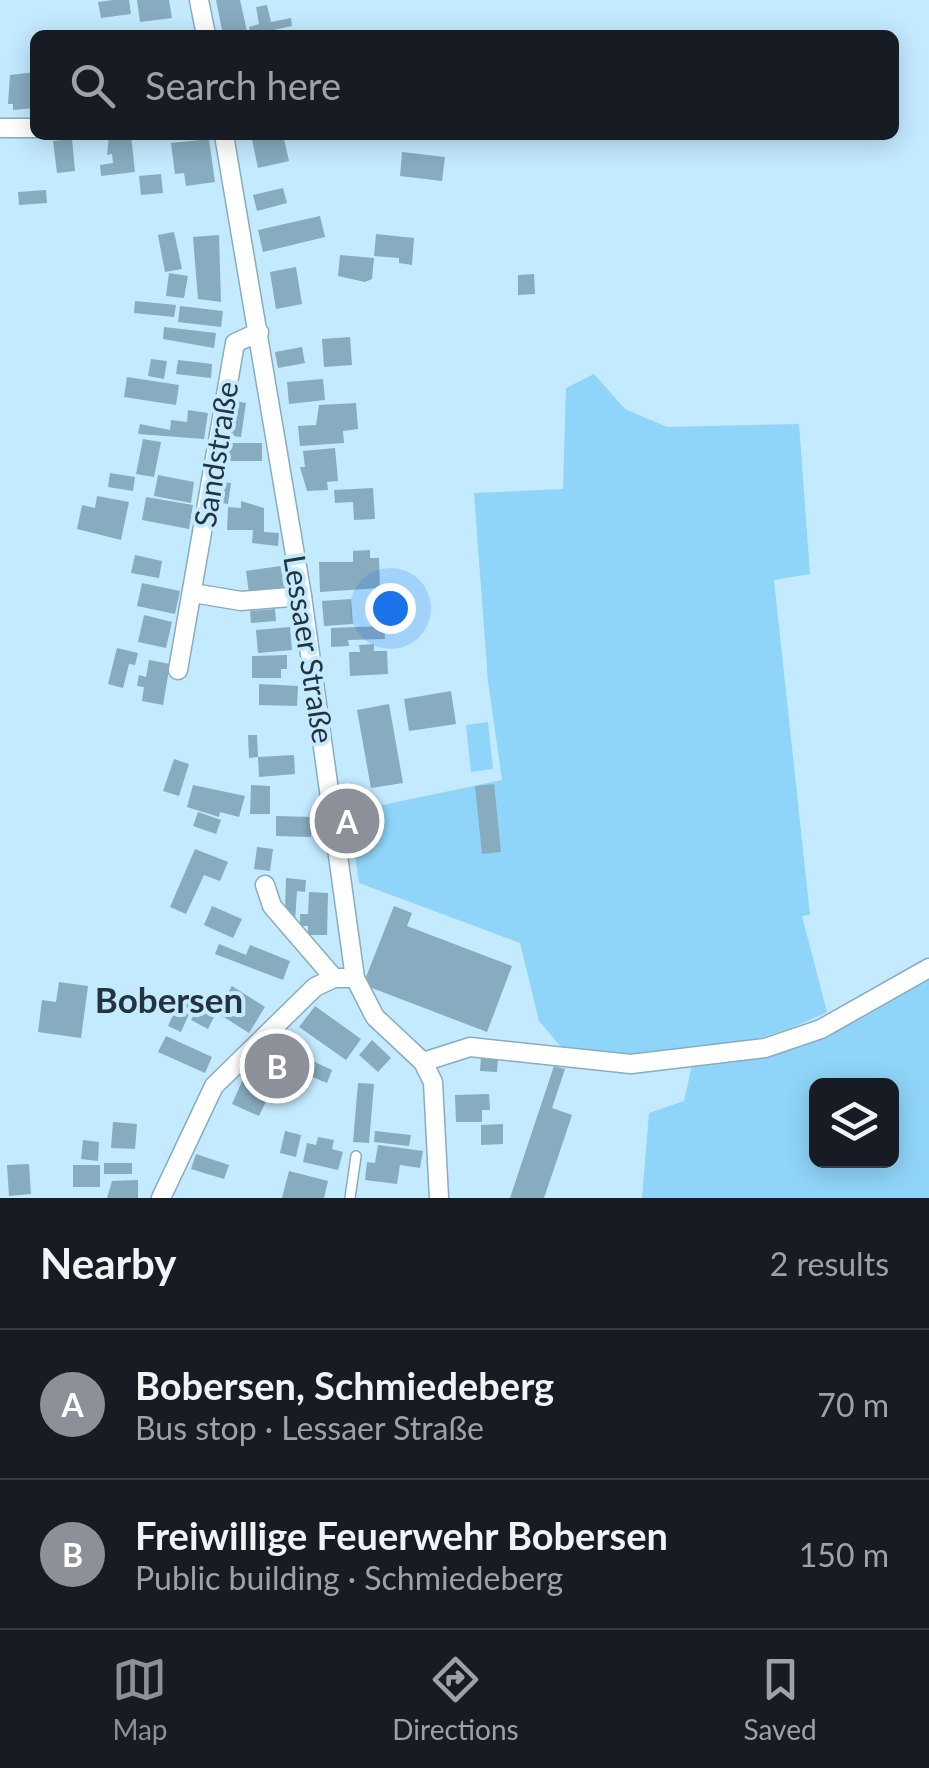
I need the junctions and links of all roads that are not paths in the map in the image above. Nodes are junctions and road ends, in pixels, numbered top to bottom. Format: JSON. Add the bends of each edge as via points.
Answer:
{"nodes":[{"id":1,"x":200,"y":0,"type":"edge"},
{"id":2,"x":205,"y":30,"type":"edge"},
{"id":3,"x":0,"y":128,"type":"edge"},
{"id":4,"x":30,"y":128,"type":"edge"},
{"id":5,"x":225,"y":140,"type":"edge"},
{"id":6,"x":260,"y":332,"type":"junction"},
{"id":7,"x":193,"y":594,"type":"junction"},
{"id":8,"x":302,"y":596,"type":"junction"},
{"id":9,"x":178,"y":670,"type":"dead end"},
{"id":10,"x":265,"y":885,"type":"dead end"},
{"id":11,"x":929,"y":968,"type":"edge"},
{"id":12,"x":334,"y":978,"type":"junction"},
{"id":13,"x":355,"y":978,"type":"junction"},
{"id":14,"x":424,"y":1062,"type":"junction"},
{"id":15,"x":356,"y":1156,"type":"dead end"},
{"id":16,"x":161,"y":1198,"type":"edge"},
{"id":17,"x":350,"y":1198,"type":"edge"},
{"id":18,"x":439,"y":1198,"type":"edge"}],
"edges":[{"from":1,"to":2,"type":"street"},
{"from":3,"to":4,"type":"street"},
{"from":5,"to":6,"type":"street","name":"Lessaer Straße"},
{"from":6,"to":7,"type":"street","name":"Sandstraße","via":[[235,344]]},
{"from":6,"to":8,"type":"street","name":"Lessaer Straße"},
{"from":7,"to":8,"type":"street","via":[[241,601]]},
{"from":7,"to":9,"type":"street","name":"Sandstraße"},
{"from":8,"to":13,"type":"street","name":"Lessaer Straße"},
{"from":10,"to":12,"type":"street","via":[[272,906]]},
{"from":11,"to":14,"type":"street","via":[[821,1029],[765,1048],[631,1064],[470,1047]]},
{"from":12,"to":13,"type":"street"},
{"from":12,"to":16,"type":"street","via":[[315,987],[214,1086]]},
{"from":13,"to":14,"type":"street","name":"Lessaer Straße","via":[[375,1017]]},
{"from":14,"to":18,"type":"street","via":[[436,1103]]},
{"from":15,"to":17,"type":"lane"}]}
